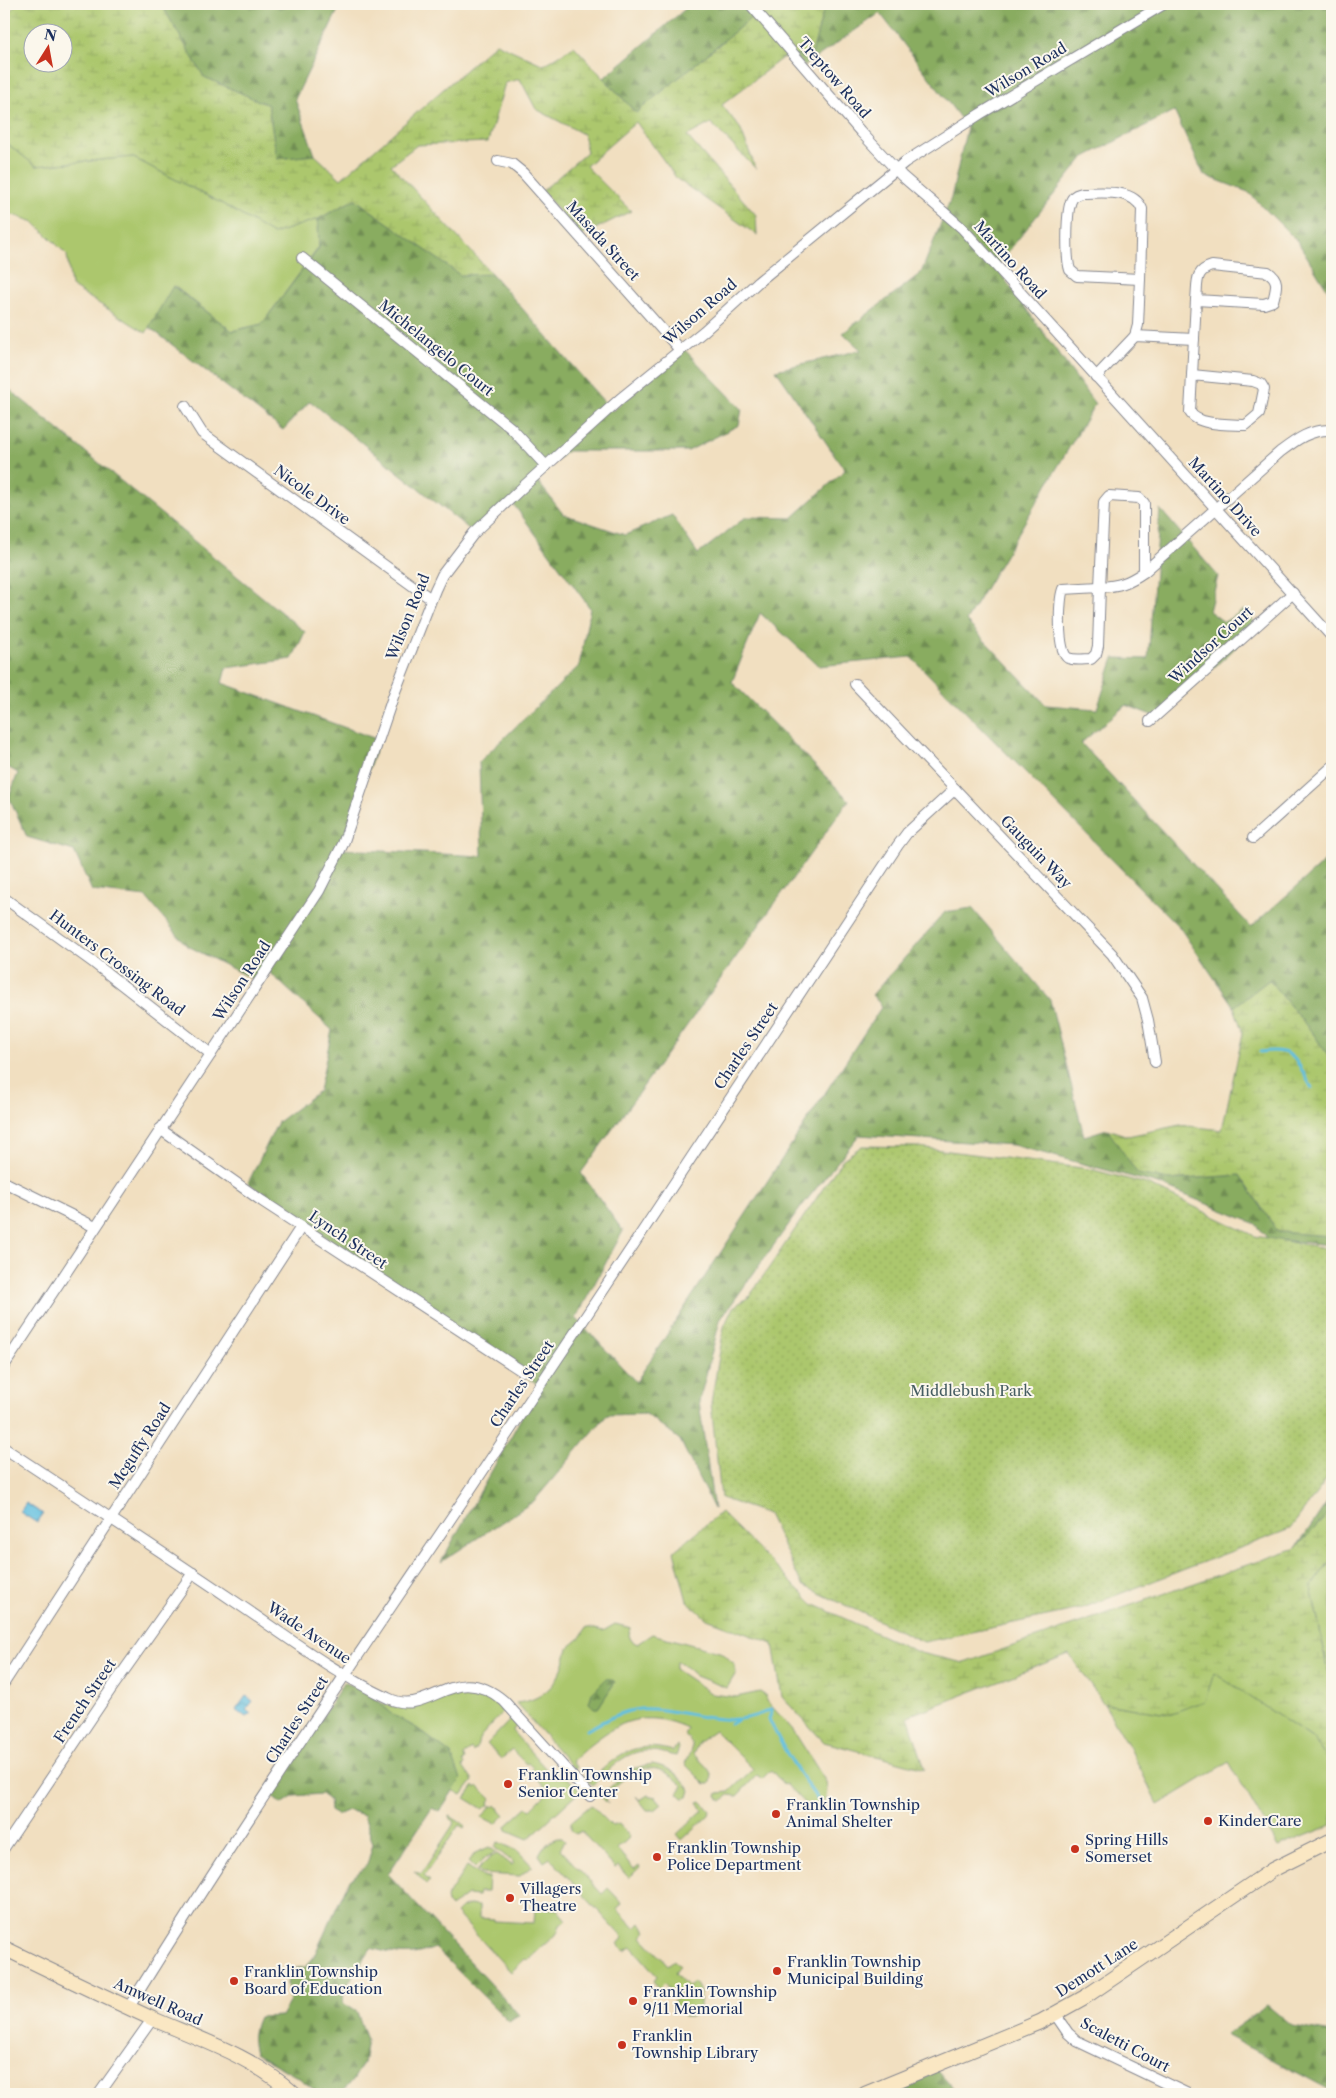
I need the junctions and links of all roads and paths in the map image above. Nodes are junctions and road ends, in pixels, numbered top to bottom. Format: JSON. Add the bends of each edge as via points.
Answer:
{"nodes":[{"id":1,"x":750,"y":4,"type":"edge"},
{"id":2,"x":1164,"y":4,"type":"edge"},
{"id":3,"x":498,"y":160,"type":"dead end"},
{"id":4,"x":896,"y":170,"type":"junction"},
{"id":5,"x":302,"y":258,"type":"dead end"},
{"id":6,"x":1140,"y":279,"type":"junction"},
{"id":7,"x":1196,"y":300,"type":"junction"},
{"id":8,"x":1135,"y":336,"type":"junction"},
{"id":9,"x":1194,"y":338,"type":"junction"},
{"id":10,"x":680,"y":350,"type":"junction"},
{"id":11,"x":1192,"y":375,"type":"junction"},
{"id":12,"x":1096,"y":377,"type":"junction"},
{"id":13,"x":185,"y":406,"type":"dead end"},
{"id":14,"x":1332,"y":430,"type":"edge"},
{"id":15,"x":546,"y":466,"type":"junction"},
{"id":16,"x":1215,"y":508,"type":"junction"},
{"id":17,"x":1144,"y":572,"type":"junction"},
{"id":18,"x":1100,"y":587,"type":"junction"},
{"id":19,"x":1293,"y":593,"type":"junction"},
{"id":20,"x":431,"y":599,"type":"junction"},
{"id":21,"x":1332,"y":637,"type":"edge"},
{"id":22,"x":855,"y":684,"type":"dead end"},
{"id":23,"x":1150,"y":721,"type":"dead end"},
{"id":24,"x":1332,"y":767,"type":"edge"},
{"id":25,"x":955,"y":789,"type":"junction"},
{"id":26,"x":1254,"y":838,"type":"dead end"},
{"id":27,"x":4,"y":898,"type":"edge"},
{"id":28,"x":211,"y":1054,"type":"junction"},
{"id":29,"x":1155,"y":1062,"type":"dead end"},
{"id":30,"x":160,"y":1129,"type":"junction"},
{"id":31,"x":4,"y":1182,"type":"edge"},
{"id":32,"x":95,"y":1227,"type":"junction"},
{"id":33,"x":301,"y":1227,"type":"junction"},
{"id":34,"x":4,"y":1366,"type":"edge"},
{"id":35,"x":522,"y":1371,"type":"dead end"},
{"id":36,"x":4,"y":1448,"type":"edge"},
{"id":37,"x":112,"y":1518,"type":"junction"},
{"id":38,"x":193,"y":1573,"type":"junction"},
{"id":39,"x":344,"y":1675,"type":"junction"},
{"id":40,"x":4,"y":1683,"type":"edge"},
{"id":41,"x":590,"y":1796,"type":"dead end"},
{"id":42,"x":1332,"y":1840,"type":"edge"},
{"id":43,"x":4,"y":1848,"type":"edge"},
{"id":44,"x":4,"y":1948,"type":"edge"},
{"id":45,"x":129,"y":2007,"type":"junction"},
{"id":46,"x":1055,"y":2014,"type":"junction"},
{"id":47,"x":153,"y":2018,"type":"junction"},
{"id":48,"x":99,"y":2094,"type":"edge"},
{"id":49,"x":294,"y":2094,"type":"edge"},
{"id":50,"x":865,"y":2094,"type":"edge"},
{"id":51,"x":1188,"y":2094,"type":"edge"}],
"edges":[{"from":1,"to":4,"type":"street","name":"Treptow Road"},
{"from":2,"to":4,"type":"street","name":"Wilson Road","via":[[980,114]]},
{"from":3,"to":10,"type":"street","name":"Masada Street","via":[[512,164],[523,173]]},
{"from":4,"to":10,"type":"street","name":"Wilson Road"},
{"from":4,"to":12,"type":"street","name":"Martino Road","via":[[962,228]]},
{"from":5,"to":15,"type":"street","name":"Michelangelo Court","via":[[511,428]]},
{"from":6,"to":6,"type":"street","via":[[1141,205],[1124,194],[1076,194],[1068,209],[1070,270],[1077,276]]},
{"from":6,"to":8,"type":"street"},
{"from":7,"to":7,"type":"street","via":[[1199,273],[1212,266],[1268,272],[1277,281],[1273,301],[1264,304]]},
{"from":7,"to":9,"type":"street"},
{"from":8,"to":9,"type":"street"},
{"from":8,"to":12,"type":"street"},
{"from":9,"to":11,"type":"street"},
{"from":10,"to":15,"type":"street","name":"Wilson Road"},
{"from":11,"to":11,"type":"street","via":[[1190,412],[1201,422],[1246,425],[1259,414],[1264,389],[1261,384]]},
{"from":12,"to":16,"type":"street","name":"Martino Drive"},
{"from":13,"to":20,"type":"street","name":"Nicole Drive","via":[[202,433]]},
{"from":14,"to":16,"type":"street","via":[[1303,435]]},
{"from":15,"to":20,"type":"street","name":"Wilson Road","via":[[474,533],[442,575]]},
{"from":16,"to":17,"type":"street"},
{"from":16,"to":19,"type":"street","name":"Martino Drive"},
{"from":17,"to":18,"type":"street","via":[[1130,582]]},
{"from":17,"to":18,"type":"street","via":[[1144,503],[1139,498],[1109,496],[1104,502]]},
{"from":18,"to":18,"type":"street","via":[[1063,590],[1060,596],[1060,638],[1066,658],[1091,659],[1096,654]]},
{"from":19,"to":21,"type":"street","name":"Martino Drive"},
{"from":19,"to":23,"type":"street","name":"Windsor Court"},
{"from":20,"to":28,"type":"street","name":"Wilson Road","via":[[394,694],[343,844],[319,891]]},
{"from":22,"to":25,"type":"street","name":"Gauguin Way"},
{"from":24,"to":26,"type":"street"},
{"from":25,"to":29,"type":"street","name":"Gauguin Way","via":[[1112,954],[1142,998]]},
{"from":25,"to":39,"type":"street","name":"Charles Street","via":[[898,845]]},
{"from":27,"to":28,"type":"street","name":"Hunters Crossing Road"},
{"from":28,"to":30,"type":"street","name":"Wilson Road"},
{"from":30,"to":32,"type":"street","name":"Wilson Road"},
{"from":30,"to":33,"type":"street","name":"Lynch Street"},
{"from":31,"to":32,"type":"street"},
{"from":32,"to":34,"type":"street","name":"Wilson Road"},
{"from":33,"to":35,"type":"street","name":"Lynch Street"},
{"from":33,"to":37,"type":"street","name":"Mcguffy Road"},
{"from":36,"to":37,"type":"street","name":"Wade Avenue"},
{"from":37,"to":38,"type":"street","name":"Wade Avenue"},
{"from":37,"to":40,"type":"street","name":"Mcguffy Road"},
{"from":38,"to":39,"type":"street","name":"Wade Avenue"},
{"from":38,"to":43,"type":"street","name":"French Street"},
{"from":39,"to":41,"type":"street","name":"Wade Avenue","via":[[400,1703],[423,1699],[460,1685],[485,1688],[504,1701]]},
{"from":39,"to":45,"type":"street","name":"Charles Street","via":[[182,1920]]},
{"from":42,"to":46,"type":"street","name":"Demott Lane","via":[[1272,1870]]},
{"from":44,"to":45,"type":"street","name":"Amwell Road"},
{"from":45,"to":47,"type":"street","name":"Amwell Road"},
{"from":46,"to":50,"type":"street","name":"Demott Lane"},
{"from":46,"to":51,"type":"street","name":"Scaletti Court","via":[[1077,2041]]},
{"from":47,"to":48,"type":"street"},
{"from":47,"to":49,"type":"street","name":"Amwell Road","via":[[247,2060]]}]}
